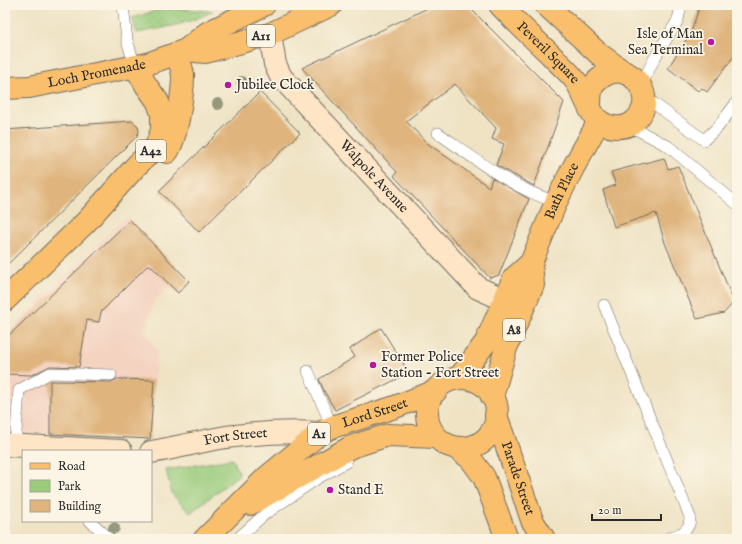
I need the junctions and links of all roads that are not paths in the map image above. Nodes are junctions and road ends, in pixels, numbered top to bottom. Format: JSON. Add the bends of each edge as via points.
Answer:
{"nodes":[{"id":1,"x":123,"y":5,"type":"edge"},
{"id":2,"x":264,"y":5,"type":"edge"},
{"id":3,"x":331,"y":5,"type":"edge"},
{"id":4,"x":500,"y":5,"type":"edge"},
{"id":5,"x":546,"y":5,"type":"edge"},
{"id":6,"x":681,"y":5,"type":"edge"},
{"id":7,"x":270,"y":34,"type":"junction"},
{"id":8,"x":182,"y":52,"type":"junction"},
{"id":9,"x":135,"y":66,"type":"junction"},
{"id":10,"x":637,"y":85,"type":"junction"},
{"id":11,"x":5,"y":88,"type":"edge"},
{"id":12,"x":736,"y":104,"type":"edge"},
{"id":13,"x":594,"y":114,"type":"junction"},
{"id":14,"x":628,"y":125,"type":"junction"},
{"id":15,"x":438,"y":133,"type":"dead end"},
{"id":16,"x":556,"y":202,"type":"junction"},
{"id":17,"x":737,"y":204,"type":"edge"},
{"id":18,"x":86,"y":222,"type":"junction"},
{"id":19,"x":531,"y":263,"type":"junction"},
{"id":20,"x":5,"y":300,"type":"edge"},
{"id":21,"x":504,"y":300,"type":"junction"},
{"id":22,"x":604,"y":305,"type":"dead end"},
{"id":23,"x":308,"y":371,"type":"dead end"},
{"id":24,"x":111,"y":375,"type":"dead end"},
{"id":25,"x":459,"y":378,"type":"junction"},
{"id":26,"x":436,"y":390,"type":"junction"},
{"id":27,"x":494,"y":406,"type":"junction"},
{"id":28,"x":326,"y":430,"type":"junction"},
{"id":29,"x":388,"y":435,"type":"junction"},
{"id":30,"x":436,"y":437,"type":"junction"},
{"id":31,"x":10,"y":445,"type":"edge"},
{"id":32,"x":456,"y":448,"type":"junction"},
{"id":33,"x":102,"y":450,"type":"edge"},
{"id":34,"x":152,"y":452,"type":"edge"},
{"id":35,"x":227,"y":518,"type":"junction"},
{"id":36,"x":90,"y":522,"type":"edge"},
{"id":37,"x":110,"y":539,"type":"edge"},
{"id":38,"x":205,"y":539,"type":"edge"},
{"id":39,"x":237,"y":539,"type":"edge"},
{"id":40,"x":507,"y":539,"type":"edge"},
{"id":41,"x":544,"y":539,"type":"edge"},
{"id":42,"x":666,"y":539,"type":"edge"}],
"edges":[{"from":1,"to":9,"type":"lane","via":[[127,40]]},
{"from":2,"to":8,"type":"main road","name":"Loch Promenade","number":"A11","via":[[207,32]]},
{"from":3,"to":7,"type":"main road","name":"Loch Promenade","number":"A11"},
{"from":4,"to":13,"type":"main road","name":"Peveril Square","via":[[575,80]]},
{"from":5,"to":10,"type":"main road"},
{"from":6,"to":10,"type":"lane","via":[[678,20]]},
{"from":7,"to":8,"type":"main road","name":"Loch Promenade","number":"A11","via":[[206,52]]},
{"from":7,"to":21,"type":"main road","name":"Walpole Avenue","via":[[275,64],[281,77],[478,288]]},
{"from":8,"to":9,"type":"main road","name":"Loch Promenade","number":"A11"},
{"from":8,"to":18,"type":"main road","number":"A42","via":[[183,74],[176,134],[169,150],[153,168]]},
{"from":9,"to":11,"type":"main road","name":"Loch Promenade","number":"A11","via":[[29,87]]},
{"from":9,"to":18,"type":"main road","number":"A42","via":[[158,102],[162,114],[162,130],[156,146]]},
{"from":10,"to":12,"type":"lane","via":[[704,140]]},
{"from":10,"to":13,"type":"main road","number":"A8","via":[[615,72],[597,80],[592,88]]},
{"from":10,"to":14,"type":"main road","via":[[643,109],[637,119]]},
{"from":13,"to":14,"type":"main road","via":[[608,126],[618,128]]},
{"from":13,"to":16,"type":"main road","name":"Bath Place","number":"A8","via":[[573,168]]},
{"from":14,"to":17,"type":"lane","via":[[668,146]]},
{"from":15,"to":16,"type":"lane","via":[[495,172],[537,196]]},
{"from":16,"to":19,"type":"main road","name":"Bath Place","number":"A8"},
{"from":18,"to":20,"type":"main road","number":"A42"},
{"from":19,"to":21,"type":"main road","name":"Bath Place","number":"A8","via":[[514,278]]},
{"from":19,"to":27,"type":"main road","name":"Bath Place","number":"A8","via":[[533,285],[506,348]]},
{"from":21,"to":25,"type":"main road","name":"Bath Place","number":"A8","via":[[486,342]]},
{"from":22,"to":42,"type":"lane","via":[[690,517],[690,525],[686,531]]},
{"from":23,"to":28,"type":"lane"},
{"from":24,"to":31,"type":"lane","via":[[50,373],[19,390]]},
{"from":25,"to":26,"type":"main road","via":[[442,384]]},
{"from":25,"to":27,"type":"main road","via":[[469,378],[485,388]]},
{"from":26,"to":28,"type":"main road","name":"Lord Street","number":"A1"},
{"from":26,"to":30,"type":"main road","via":[[430,400],[427,419]]},
{"from":27,"to":32,"type":"main road","via":[[494,425],[490,434],[474,446]]},
{"from":27,"to":41,"type":"main road","name":"Parade Street","via":[[532,520]]},
{"from":28,"to":34,"type":"main road","name":"Fort Street","via":[[225,437]]},
{"from":28,"to":35,"type":"main road","name":"Lord Street","number":"A1","via":[[266,478]]},
{"from":29,"to":30,"type":"main road","name":"Lord Street","number":"A1"},
{"from":29,"to":35,"type":"main road","name":"Lord Street","number":"A1","via":[[351,447]]},
{"from":29,"to":39,"type":"lane","via":[[265,514]]},
{"from":30,"to":32,"type":"main road"},
{"from":31,"to":33,"type":"main road"},
{"from":32,"to":40,"type":"main road","via":[[470,458],[484,477]]},
{"from":35,"to":38,"type":"main road","name":"Lord Street","number":"A1"},
{"from":36,"to":37,"type":"lane"}]}
